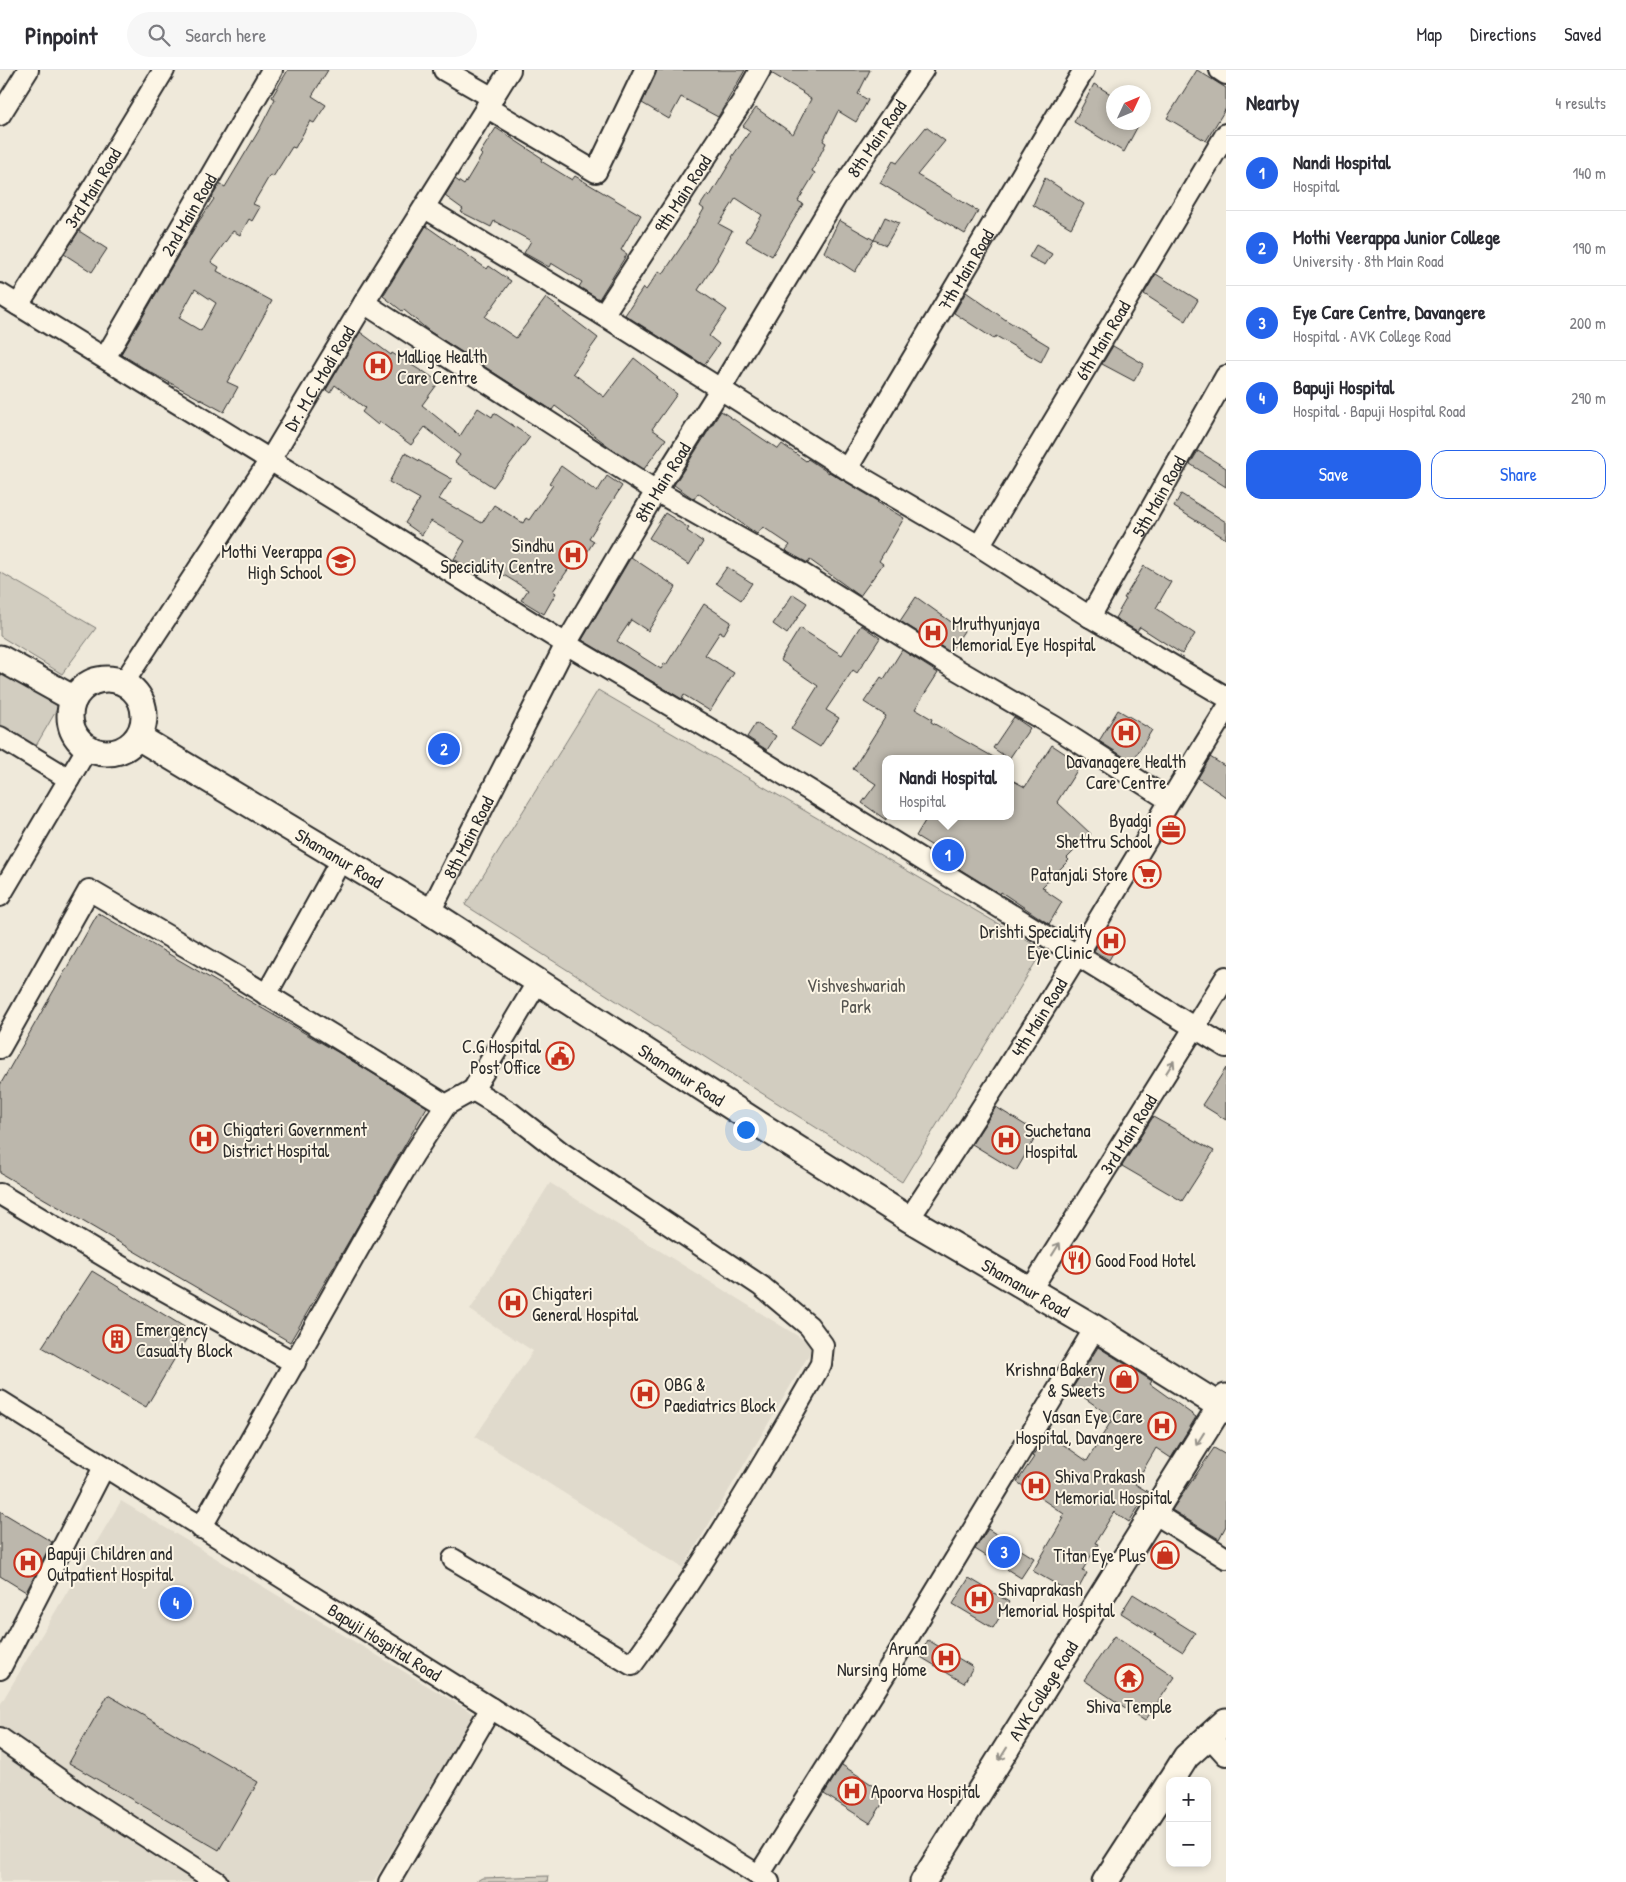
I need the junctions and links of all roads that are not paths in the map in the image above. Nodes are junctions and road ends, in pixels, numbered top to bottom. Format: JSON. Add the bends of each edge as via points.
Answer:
{"nodes":[{"id":1,"x":28,"y":70,"type":"edge"},
{"id":2,"x":164,"y":70,"type":"edge"},
{"id":3,"x":272,"y":70,"type":"edge"},
{"id":4,"x":444,"y":70,"type":"edge"},
{"id":5,"x":510,"y":70,"type":"edge"},
{"id":6,"x":645,"y":70,"type":"edge"},
{"id":7,"x":760,"y":70,"type":"edge"},
{"id":8,"x":923,"y":70,"type":"edge"},
{"id":9,"x":1084,"y":70,"type":"edge"},
{"id":10,"x":1220,"y":70,"type":"edge"},
{"id":11,"x":1226,"y":74,"type":"edge"},
{"id":12,"x":490,"y":102,"type":"junction"},
{"id":13,"x":0,"y":115,"type":"edge"},
{"id":14,"x":1226,"y":134,"type":"edge"},
{"id":15,"x":425,"y":208,"type":"junction"},
{"id":16,"x":0,"y":294,"type":"edge"},
{"id":17,"x":364,"y":304,"type":"junction"},
{"id":18,"x":18,"y":305,"type":"junction"},
{"id":19,"x":603,"y":315,"type":"junction"},
{"id":20,"x":105,"y":358,"type":"junction"},
{"id":21,"x":1226,"y":376,"type":"edge"},
{"id":22,"x":721,"y":388,"type":"junction"},
{"id":23,"x":270,"y":460,"type":"junction"},
{"id":24,"x":847,"y":468,"type":"junction"},
{"id":25,"x":656,"y":491,"type":"junction"},
{"id":26,"x":980,"y":546,"type":"junction"},
{"id":27,"x":1090,"y":617,"type":"junction"},
{"id":28,"x":566,"y":644,"type":"junction"},
{"id":29,"x":0,"y":658,"type":"edge"},
{"id":30,"x":124,"y":682,"type":"junction"},
{"id":31,"x":1226,"y":697,"type":"edge"},
{"id":32,"x":74,"y":699,"type":"junction"},
{"id":33,"x":1226,"y":710,"type":"edge"},
{"id":34,"x":0,"y":737,"type":"edge"},
{"id":35,"x":138,"y":737,"type":"junction"},
{"id":36,"x":88,"y":747,"type":"junction"},
{"id":37,"x":68,"y":778,"type":"junction"},
{"id":38,"x":1169,"y":800,"type":"junction"},
{"id":39,"x":341,"y":860,"type":"junction"},
{"id":40,"x":0,"y":896,"type":"edge"},
{"id":41,"x":430,"y":912,"type":"junction"},
{"id":42,"x":1077,"y":956,"type":"junction"},
{"id":43,"x":1226,"y":977,"type":"edge"},
{"id":44,"x":538,"y":981,"type":"junction"},
{"id":45,"x":266,"y":995,"type":"junction"},
{"id":46,"x":1194,"y":1027,"type":"junction"},
{"id":47,"x":1226,"y":1047,"type":"edge"},
{"id":48,"x":0,"y":1048,"type":"edge"},
{"id":49,"x":472,"y":1090,"type":"junction"},
{"id":50,"x":446,"y":1105,"type":"junction"},
{"id":51,"x":0,"y":1194,"type":"edge"},
{"id":52,"x":909,"y":1219,"type":"junction"},
{"id":53,"x":1030,"y":1291,"type":"junction"},
{"id":54,"x":1095,"y":1328,"type":"junction"},
{"id":55,"x":295,"y":1363,"type":"junction"},
{"id":56,"x":0,"y":1401,"type":"edge"},
{"id":57,"x":1224,"y":1405,"type":"edge"},
{"id":58,"x":104,"y":1467,"type":"junction"},
{"id":59,"x":1154,"y":1513,"type":"junction"},
{"id":60,"x":201,"y":1528,"type":"junction"},
{"id":61,"x":1226,"y":1558,"type":"edge"},
{"id":62,"x":453,"y":1559,"type":"dead end"},
{"id":63,"x":0,"y":1669,"type":"edge"},
{"id":64,"x":491,"y":1708,"type":"junction"},
{"id":65,"x":1218,"y":1728,"type":"edge"},
{"id":66,"x":0,"y":1738,"type":"edge"},
{"id":67,"x":1226,"y":1755,"type":"edge"},
{"id":68,"x":1173,"y":1777,"type":"edge"},
{"id":69,"x":1166,"y":1787,"type":"edge"},
{"id":70,"x":764,"y":1879,"type":"edge"},
{"id":71,"x":217,"y":1882,"type":"edge"},
{"id":72,"x":389,"y":1882,"type":"edge"},
{"id":73,"x":923,"y":1882,"type":"edge"},
{"id":74,"x":1105,"y":1882,"type":"edge"}],
"edges":[{"from":1,"to":13,"type":"street"},
{"from":2,"to":18,"type":"street","name":"3rd Main Road"},
{"from":3,"to":20,"type":"street","name":"2nd Main Road"},
{"from":4,"to":12,"type":"street"},
{"from":5,"to":12,"type":"street","name":"Dr. M.C. Modi Road"},
{"from":6,"to":12,"type":"street","via":[[596,172]]},
{"from":7,"to":19,"type":"street","name":"9th Main Road"},
{"from":8,"to":22,"type":"street","name":"8th Main Road","via":[[836,197]]},
{"from":9,"to":24,"type":"street","name":"7th Main Road"},
{"from":10,"to":11,"type":"street"},
{"from":12,"to":15,"type":"street","name":"Dr. M.C. Modi Road"},
{"from":14,"to":26,"type":"street","name":"6th Main Road"},
{"from":15,"to":17,"type":"street","name":"Dr. M.C. Modi Road"},
{"from":15,"to":19,"type":"street"},
{"from":16,"to":18,"type":"street"},
{"from":17,"to":23,"type":"street","name":"Dr. M.C. Modi Road"},
{"from":17,"to":25,"type":"street"},
{"from":18,"to":20,"type":"street"},
{"from":19,"to":22,"type":"street"},
{"from":20,"to":23,"type":"street"},
{"from":21,"to":27,"type":"street","name":"5th Main Road"},
{"from":22,"to":24,"type":"street"},
{"from":22,"to":25,"type":"street","name":"8th Main Road"},
{"from":23,"to":28,"type":"street"},
{"from":23,"to":30,"type":"street","name":"Dr. M.C. Modi Road"},
{"from":24,"to":26,"type":"street"},
{"from":25,"to":28,"type":"street","name":"8th Main Road"},
{"from":25,"to":38,"type":"street","via":[[801,573]]},
{"from":26,"to":27,"type":"street"},
{"from":27,"to":31,"type":"street"},
{"from":28,"to":41,"type":"street","name":"8th Main Road"},
{"from":28,"to":42,"type":"street","via":[[720,735]]},
{"from":29,"to":32,"type":"main road"},
{"from":30,"to":32,"type":"main road","via":[[96,680],[80,690]]},
{"from":30,"to":35,"type":"main road","via":[[143,703],[144,725]]},
{"from":32,"to":36,"type":"main road","via":[[71,726]]},
{"from":33,"to":38,"type":"street","name":"4th Main Road"},
{"from":34,"to":37,"type":"street"},
{"from":35,"to":36,"type":"main road","via":[[114,753]]},
{"from":35,"to":39,"type":"main road","name":"Shamanur Road"},
{"from":36,"to":37,"type":"street"},
{"from":37,"to":40,"type":"street"},
{"from":38,"to":42,"type":"street","name":"4th Main Road"},
{"from":39,"to":41,"type":"main road","name":"Shamanur Road"},
{"from":39,"to":45,"type":"street"},
{"from":41,"to":44,"type":"main road","name":"Shamanur Road"},
{"from":42,"to":46,"type":"street"},
{"from":42,"to":52,"type":"street","name":"4th Main Road"},
{"from":43,"to":46,"type":"street","name":"3rd Main Road"},
{"from":44,"to":49,"type":"street"},
{"from":44,"to":52,"type":"main road","name":"Shamanur Road"},
{"from":45,"to":48,"type":"street","via":[[89,890]]},
{"from":45,"to":50,"type":"street"},
{"from":46,"to":47,"type":"street"},
{"from":53,"to":46,"type":"street","name":"3rd Main Road","one_way":true},
{"from":49,"to":50,"type":"street"},
{"from":49,"to":62,"type":"street","via":[[511,1113],[562,1153],[761,1286],[809,1326],[823,1345],[821,1364],[778,1439],[697,1571],[632,1665]]},
{"from":50,"to":55,"type":"street","via":[[404,1171]]},
{"from":51,"to":55,"type":"street","via":[[122,1267]]},
{"from":52,"to":53,"type":"main road","name":"Shamanur Road"},
{"from":53,"to":54,"type":"main road","name":"Shamanur Road"},
{"from":54,"to":57,"type":"main road","name":"Shamanur Road"},
{"from":54,"to":70,"type":"street"},
{"from":55,"to":60,"type":"street"},
{"from":56,"to":58,"type":"street","name":"Bapuji Hospital Road"},
{"from":57,"to":59,"type":"main road","name":"AVK College Road","one_way":true},
{"from":58,"to":60,"type":"street","name":"Bapuji Hospital Road"},
{"from":58,"to":63,"type":"street"},
{"from":59,"to":61,"type":"street"},
{"from":59,"to":73,"type":"main road","name":"AVK College Road","one_way":true},
{"from":60,"to":64,"type":"street","name":"Bapuji Hospital Road"},
{"from":64,"to":70,"type":"street","name":"Bapuji Hospital Road"},
{"from":64,"to":72,"type":"street"},
{"from":65,"to":67,"type":"street"},
{"from":65,"to":68,"type":"main road","via":[[1186,1757]]},
{"from":66,"to":71,"type":"street"},
{"from":69,"to":74,"type":"main road"}]}
